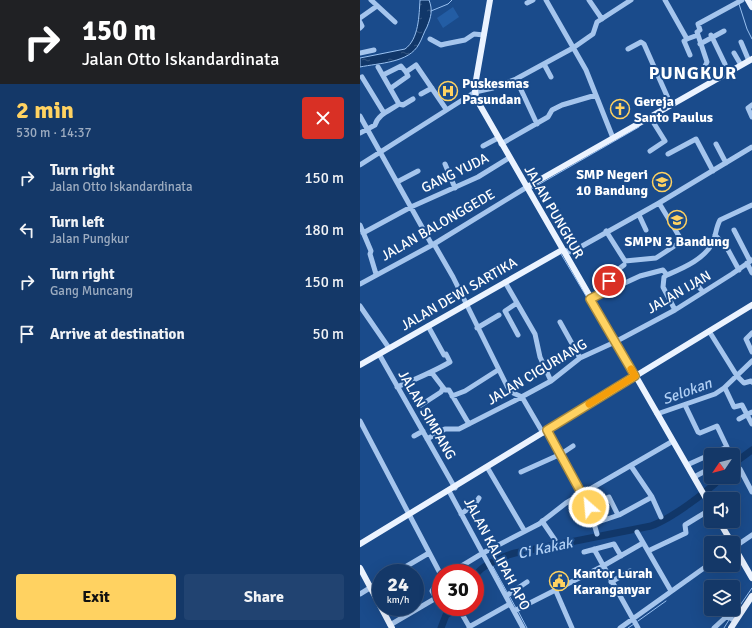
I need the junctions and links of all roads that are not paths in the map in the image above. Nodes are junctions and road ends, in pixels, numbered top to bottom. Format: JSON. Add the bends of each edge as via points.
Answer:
{"nodes":[{"id":1,"x":371,"y":0,"type":"edge"},
{"id":2,"x":490,"y":0,"type":"edge"},
{"id":3,"x":533,"y":0,"type":"edge"},
{"id":4,"x":546,"y":0,"type":"edge"},
{"id":5,"x":589,"y":0,"type":"edge"},
{"id":6,"x":631,"y":0,"type":"edge"},
{"id":7,"x":665,"y":0,"type":"edge"},
{"id":8,"x":748,"y":0,"type":"edge"},
{"id":9,"x":740,"y":2,"type":"edge"},
{"id":10,"x":527,"y":3,"type":"dead end"},
{"id":11,"x":377,"y":6,"type":"junction"},
{"id":12,"x":752,"y":7,"type":"edge"},
{"id":13,"x":360,"y":18,"type":"edge"},
{"id":14,"x":602,"y":19,"type":"junction"},
{"id":15,"x":360,"y":22,"type":"edge"},
{"id":16,"x":395,"y":22,"type":"dead end"},
{"id":17,"x":360,"y":28,"type":"edge"},
{"id":18,"x":724,"y":31,"type":"dead end"},
{"id":19,"x":484,"y":35,"type":"junction"},
{"id":20,"x":698,"y":35,"type":"junction"},
{"id":21,"x":712,"y":37,"type":"junction"},
{"id":22,"x":430,"y":38,"type":"dead end"},
{"id":23,"x":687,"y":39,"type":"junction"},
{"id":24,"x":741,"y":42,"type":"dead end"},
{"id":25,"x":700,"y":44,"type":"junction"},
{"id":26,"x":573,"y":48,"type":"junction"},
{"id":27,"x":628,"y":49,"type":"dead end"},
{"id":28,"x":374,"y":50,"type":"dead end"},
{"id":29,"x":360,"y":53,"type":"edge"},
{"id":30,"x":734,"y":54,"type":"dead end"},
{"id":31,"x":690,"y":55,"type":"dead end"},
{"id":32,"x":751,"y":60,"type":"edge"},
{"id":33,"x":544,"y":64,"type":"junction"},
{"id":34,"x":725,"y":64,"type":"dead end"},
{"id":35,"x":741,"y":65,"type":"junction"},
{"id":36,"x":378,"y":67,"type":"dead end"},
{"id":37,"x":406,"y":72,"type":"junction"},
{"id":38,"x":383,"y":75,"type":"junction"},
{"id":39,"x":362,"y":77,"type":"dead end"},
{"id":40,"x":551,"y":77,"type":"dead end"},
{"id":41,"x":516,"y":79,"type":"junction"},
{"id":42,"x":712,"y":82,"type":"junction"},
{"id":43,"x":391,"y":88,"type":"junction"},
{"id":44,"x":432,"y":88,"type":"junction"},
{"id":45,"x":475,"y":92,"type":"junction"},
{"id":46,"x":421,"y":94,"type":"dead end"},
{"id":47,"x":596,"y":95,"type":"junction"},
{"id":48,"x":412,"y":99,"type":"dead end"},
{"id":49,"x":400,"y":104,"type":"junction"},
{"id":50,"x":671,"y":105,"type":"junction"},
{"id":51,"x":752,"y":105,"type":"edge"},
{"id":52,"x":446,"y":109,"type":"junction"},
{"id":53,"x":384,"y":113,"type":"junction"},
{"id":54,"x":360,"y":116,"type":"edge"},
{"id":55,"x":650,"y":117,"type":"junction"},
{"id":56,"x":752,"y":117,"type":"edge"},
{"id":57,"x":537,"y":124,"type":"junction"},
{"id":58,"x":368,"y":129,"type":"junction"},
{"id":59,"x":360,"y":133,"type":"edge"},
{"id":60,"x":613,"y":138,"type":"junction"},
{"id":61,"x":500,"y":141,"type":"junction"},
{"id":62,"x":716,"y":144,"type":"dead end"},
{"id":63,"x":483,"y":146,"type":"dead end"},
{"id":64,"x":752,"y":147,"type":"edge"},
{"id":65,"x":381,"y":151,"type":"junction"},
{"id":66,"x":650,"y":151,"type":"dead end"},
{"id":67,"x":668,"y":154,"type":"dead end"},
{"id":68,"x":509,"y":158,"type":"junction"},
{"id":69,"x":726,"y":163,"type":"junction"},
{"id":70,"x":445,"y":164,"type":"dead end"},
{"id":71,"x":360,"y":165,"type":"edge"},
{"id":72,"x":418,"y":171,"type":"dead end"},
{"id":73,"x":713,"y":171,"type":"junction"},
{"id":74,"x":398,"y":182,"type":"junction"},
{"id":75,"x":455,"y":188,"type":"junction"},
{"id":76,"x":527,"y":188,"type":"junction"},
{"id":77,"x":659,"y":203,"type":"junction"},
{"id":78,"x":752,"y":205,"type":"edge"},
{"id":79,"x":411,"y":207,"type":"junction"},
{"id":80,"x":639,"y":215,"type":"junction"},
{"id":81,"x":360,"y":225,"type":"edge"},
{"id":82,"x":646,"y":230,"type":"dead end"},
{"id":83,"x":734,"y":230,"type":"dead end"},
{"id":84,"x":606,"y":231,"type":"junction"},
{"id":85,"x":363,"y":233,"type":"junction"},
{"id":86,"x":715,"y":235,"type":"junction"},
{"id":87,"x":433,"y":244,"type":"junction"},
{"id":88,"x":562,"y":250,"type":"junction"},
{"id":89,"x":750,"y":261,"type":"edge"},
{"id":90,"x":624,"y":265,"type":"dead end"},
{"id":91,"x":738,"y":270,"type":"junction"},
{"id":92,"x":752,"y":273,"type":"edge"},
{"id":93,"x":376,"y":274,"type":"junction"},
{"id":94,"x":667,"y":275,"type":"junction"},
{"id":95,"x":505,"y":282,"type":"junction"},
{"id":96,"x":360,"y":284,"type":"edge"},
{"id":97,"x":698,"y":286,"type":"dead end"},
{"id":98,"x":606,"y":291,"type":"junction"},
{"id":99,"x":702,"y":292,"type":"junction"},
{"id":100,"x":590,"y":299,"type":"junction"},
{"id":101,"x":517,"y":303,"type":"junction"},
{"id":102,"x":466,"y":304,"type":"junction"},
{"id":103,"x":752,"y":305,"type":"edge"},
{"id":104,"x":360,"y":306,"type":"edge"},
{"id":105,"x":675,"y":310,"type":"junction"},
{"id":106,"x":499,"y":315,"type":"dead end"},
{"id":107,"x":560,"y":322,"type":"dead end"},
{"id":108,"x":428,"y":326,"type":"junction"},
{"id":109,"x":477,"y":328,"type":"junction"},
{"id":110,"x":709,"y":331,"type":"junction"},
{"id":111,"x":752,"y":333,"type":"edge"},
{"id":112,"x":518,"y":335,"type":"dead end"},
{"id":113,"x":615,"y":342,"type":"junction"},
{"id":114,"x":389,"y":348,"type":"junction"},
{"id":115,"x":752,"y":352,"type":"edge"},
{"id":116,"x":379,"y":354,"type":"junction"},
{"id":117,"x":580,"y":358,"type":"junction"},
{"id":118,"x":752,"y":361,"type":"edge"},
{"id":119,"x":360,"y":365,"type":"edge"},
{"id":120,"x":498,"y":370,"type":"junction"},
{"id":121,"x":432,"y":373,"type":"junction"},
{"id":122,"x":635,"y":376,"type":"junction"},
{"id":123,"x":737,"y":376,"type":"junction"},
{"id":124,"x":551,"y":381,"type":"junction"},
{"id":125,"x":752,"y":382,"type":"edge"},
{"id":126,"x":397,"y":387,"type":"junction"},
{"id":127,"x":443,"y":388,"type":"junction"},
{"id":128,"x":724,"y":388,"type":"junction"},
{"id":129,"x":511,"y":392,"type":"junction"},
{"id":130,"x":452,"y":396,"type":"junction"},
{"id":131,"x":522,"y":397,"type":"junction"},
{"id":132,"x":514,"y":401,"type":"junction"},
{"id":133,"x":422,"y":405,"type":"dead end"},
{"id":134,"x":685,"y":405,"type":"junction"},
{"id":135,"x":752,"y":412,"type":"edge"},
{"id":136,"x":657,"y":414,"type":"junction"},
{"id":137,"x":747,"y":415,"type":"junction"},
{"id":138,"x":360,"y":417,"type":"edge"},
{"id":139,"x":739,"y":419,"type":"dead end"},
{"id":140,"x":360,"y":421,"type":"edge"},
{"id":141,"x":751,"y":423,"type":"edge"},
{"id":142,"x":469,"y":424,"type":"junction"},
{"id":143,"x":423,"y":431,"type":"junction"},
{"id":144,"x":545,"y":432,"type":"junction"},
{"id":145,"x":414,"y":436,"type":"dead end"},
{"id":146,"x":427,"y":439,"type":"junction"},
{"id":147,"x":673,"y":441,"type":"junction"},
{"id":148,"x":573,"y":446,"type":"dead end"},
{"id":149,"x":726,"y":447,"type":"joint"},
{"id":150,"x":560,"y":454,"type":"junction"},
{"id":151,"x":687,"y":465,"type":"junction"},
{"id":152,"x":631,"y":466,"type":"junction"},
{"id":153,"x":487,"y":467,"type":"junction"},
{"id":154,"x":740,"y":469,"type":"dead end"},
{"id":155,"x":521,"y":472,"type":"dead end"},
{"id":156,"x":704,"y":472,"type":"edge"},
{"id":157,"x":695,"y":477,"type":"junction"},
{"id":158,"x":452,"y":489,"type":"junction"},
{"id":159,"x":752,"y":492,"type":"edge"},
{"id":160,"x":582,"y":494,"type":"junction"},
{"id":161,"x":704,"y":494,"type":"edge"},
{"id":162,"x":652,"y":497,"type":"junction"},
{"id":163,"x":479,"y":498,"type":"dead end"},
{"id":164,"x":589,"y":507,"type":"junction"},
{"id":165,"x":704,"y":511,"type":"edge"},
{"id":166,"x":411,"y":513,"type":"junction"},
{"id":167,"x":461,"y":514,"type":"junction"},
{"id":168,"x":618,"y":515,"type":"junction"},
{"id":169,"x":661,"y":516,"type":"dead end"},
{"id":170,"x":542,"y":521,"type":"junction"},
{"id":171,"x":595,"y":523,"type":"junction"},
{"id":172,"x":524,"y":530,"type":"junction"},
{"id":173,"x":637,"y":532,"type":"dead end"},
{"id":174,"x":597,"y":534,"type":"dead end"},
{"id":175,"x":752,"y":535,"type":"edge"},
{"id":176,"x":555,"y":540,"type":"dead end"},
{"id":177,"x":740,"y":542,"type":"edge"},
{"id":178,"x":643,"y":543,"type":"junction"},
{"id":179,"x":360,"y":544,"type":"edge"},
{"id":180,"x":594,"y":549,"type":"junction"},
{"id":181,"x":648,"y":551,"type":"junction"},
{"id":182,"x":584,"y":552,"type":"dead end"},
{"id":183,"x":429,"y":553,"type":"junction"},
{"id":184,"x":483,"y":553,"type":"junction"},
{"id":185,"x":621,"y":556,"type":"junction"},
{"id":186,"x":740,"y":558,"type":"edge"},
{"id":187,"x":410,"y":564,"type":"edge"},
{"id":188,"x":434,"y":564,"type":"edge"},
{"id":189,"x":465,"y":564,"type":"edge"},
{"id":190,"x":603,"y":566,"type":"junction"},
{"id":191,"x":360,"y":568,"type":"edge"},
{"id":192,"x":704,"y":568,"type":"edge"},
{"id":193,"x":630,"y":571,"type":"dead end"},
{"id":194,"x":752,"y":578,"type":"edge"},
{"id":195,"x":527,"y":582,"type":"dead end"},
{"id":196,"x":612,"y":582,"type":"junction"},
{"id":197,"x":370,"y":587,"type":"junction"},
{"id":198,"x":554,"y":589,"type":"junction"},
{"id":199,"x":672,"y":591,"type":"junction"},
{"id":200,"x":360,"y":594,"type":"edge"},
{"id":201,"x":508,"y":595,"type":"junction"},
{"id":202,"x":752,"y":596,"type":"edge"},
{"id":203,"x":432,"y":600,"type":"edge"},
{"id":204,"x":510,"y":604,"type":"junction"},
{"id":205,"x":516,"y":610,"type":"junction"},
{"id":206,"x":463,"y":616,"type":"edge"},
{"id":207,"x":633,"y":621,"type":"junction"},
{"id":208,"x":735,"y":621,"type":"junction"},
{"id":209,"x":391,"y":626,"type":"edge"},
{"id":210,"x":470,"y":627,"type":"edge"},
{"id":211,"x":523,"y":628,"type":"edge"},
{"id":212,"x":572,"y":628,"type":"edge"},
{"id":213,"x":620,"y":628,"type":"edge"},
{"id":214,"x":638,"y":628,"type":"edge"},
{"id":215,"x":714,"y":628,"type":"edge"},
{"id":216,"x":731,"y":628,"type":"edge"}],
"edges":[{"from":1,"to":11,"type":"street"},
{"from":2,"to":19,"type":"main road"},
{"from":3,"to":10,"type":"street"},
{"from":4,"to":26,"type":"street"},
{"from":5,"to":14,"type":"street"},
{"from":6,"to":14,"type":"street"},
{"from":7,"to":23,"type":"street"},
{"from":8,"to":12,"type":"main road"},
{"from":9,"to":20,"type":"street","via":[[699,24]]},
{"from":11,"to":13,"type":"street"},
{"from":11,"to":16,"type":"street"},
{"from":14,"to":26,"type":"street","via":[[596,24],[596,31]]},
{"from":15,"to":17,"type":"street"},
{"from":18,"to":21,"type":"street"},
{"from":19,"to":22,"type":"street","via":[[474,34],[465,40],[441,45]]},
{"from":19,"to":45,"type":"main road"},
{"from":20,"to":23,"type":"street"},
{"from":20,"to":25,"type":"street"},
{"from":21,"to":25,"type":"street"},
{"from":21,"to":34,"type":"street"},
{"from":23,"to":31,"type":"street","via":[[684,41]]},
{"from":24,"to":32,"type":"street"},
{"from":25,"to":42,"type":"street"},
{"from":26,"to":33,"type":"street"},
{"from":26,"to":47,"type":"street","via":[[586,70]]},
{"from":27,"to":50,"type":"street","via":[[641,42],[644,44]]},
{"from":28,"to":29,"type":"street"},
{"from":30,"to":35,"type":"street"},
{"from":32,"to":35,"type":"main road"},
{"from":33,"to":40,"type":"street"},
{"from":33,"to":41,"type":"street"},
{"from":35,"to":42,"type":"main road"},
{"from":36,"to":38,"type":"street"},
{"from":37,"to":38,"type":"street","via":[[401,66]]},
{"from":37,"to":43,"type":"street","via":[[408,76]]},
{"from":37,"to":44,"type":"street","via":[[416,65]]},
{"from":38,"to":43,"type":"street"},
{"from":39,"to":53,"type":"street"},
{"from":41,"to":45,"type":"street"},
{"from":41,"to":57,"type":"street"},
{"from":42,"to":50,"type":"main road"},
{"from":43,"to":49,"type":"street"},
{"from":44,"to":46,"type":"street"},
{"from":44,"to":52,"type":"street"},
{"from":45,"to":52,"type":"street"},
{"from":45,"to":61,"type":"main road","name":"JALAN PUNGKUR"},
{"from":47,"to":57,"type":"street","via":[[552,110],[549,116]]},
{"from":47,"to":60,"type":"street"},
{"from":48,"to":49,"type":"street","via":[[403,105]]},
{"from":49,"to":53,"type":"street"},
{"from":50,"to":55,"type":"main road"},
{"from":51,"to":56,"type":"street","via":[[748,108]]},
{"from":52,"to":65,"type":"street"},
{"from":53,"to":58,"type":"street","via":[[376,120],[375,125]]},
{"from":54,"to":58,"type":"street"},
{"from":55,"to":60,"type":"main road"},
{"from":55,"to":66,"type":"street","via":[[665,141]]},
{"from":57,"to":61,"type":"street"},
{"from":58,"to":59,"type":"street"},
{"from":58,"to":65,"type":"street"},
{"from":60,"to":76,"type":"main road"},
{"from":61,"to":63,"type":"street"},
{"from":61,"to":68,"type":"main road","name":"JALAN PUNGKUR"},
{"from":62,"to":69,"type":"street"},
{"from":64,"to":69,"type":"street"},
{"from":65,"to":71,"type":"street"},
{"from":65,"to":74,"type":"street"},
{"from":67,"to":73,"type":"street","via":[[696,139]]},
{"from":68,"to":75,"type":"street","name":"GANG YUDA"},
{"from":68,"to":76,"type":"main road","name":"JALAN PUNGKUR"},
{"from":69,"to":73,"type":"street"},
{"from":70,"to":75,"type":"street"},
{"from":72,"to":74,"type":"street"},
{"from":73,"to":77,"type":"street"},
{"from":74,"to":79,"type":"street"},
{"from":75,"to":79,"type":"street","name":"GANG YUDA"},
{"from":76,"to":87,"type":"street","name":"JALAN BALONGGEDE"},
{"from":76,"to":88,"type":"main road","name":"JALAN PUNGKUR"},
{"from":77,"to":80,"type":"street"},
{"from":77,"to":84,"type":"street","via":[[682,241],[656,258],[625,261]]},
{"from":78,"to":86,"type":"street","via":[[720,220]]},
{"from":79,"to":85,"type":"street","name":"GANG YUDA"},
{"from":79,"to":87,"type":"street"},
{"from":80,"to":82,"type":"street"},
{"from":80,"to":84,"type":"street"},
{"from":81,"to":85,"type":"street"},
{"from":83,"to":89,"type":"street"},
{"from":84,"to":88,"type":"street","via":[[573,250]]},
{"from":85,"to":93,"type":"street","via":[[371,251]]},
{"from":86,"to":91,"type":"street","via":[[727,248]]},
{"from":86,"to":94,"type":"street","via":[[705,254]]},
{"from":87,"to":93,"type":"street","name":"JALAN BALONGGEDE"},
{"from":87,"to":102,"type":"street"},
{"from":88,"to":95,"type":"main road","name":"JALAN DEWI SARTIKA"},
{"from":88,"to":100,"type":"main road","name":"JALAN PUNGKUR"},
{"from":89,"to":91,"type":"street","name":"JALAN IJAN"},
{"from":89,"to":92,"type":"street"},
{"from":90,"to":98,"type":"street","via":[[611,276]]},
{"from":91,"to":99,"type":"street","name":"JALAN IJAN"},
{"from":93,"to":96,"type":"street","name":"JALAN BALONGGEDE"},
{"from":94,"to":98,"type":"street","via":[[665,270],[662,270],[640,276]]},
{"from":94,"to":105,"type":"street","via":[[663,287]]},
{"from":95,"to":101,"type":"street"},
{"from":95,"to":102,"type":"main road","name":"JALAN DEWI SARTIKA"},
{"from":97,"to":99,"type":"street"},
{"from":98,"to":100,"type":"street"},
{"from":99,"to":105,"type":"street","name":"JALAN IJAN"},
{"from":100,"to":113,"type":"main road","name":"JALAN PUNGKUR"},
{"from":101,"to":112,"type":"street","via":[[505,310]]},
{"from":101,"to":124,"type":"street","via":[[535,334],[540,357]]},
{"from":102,"to":108,"type":"main road","name":"JALAN DEWI SARTIKA"},
{"from":102,"to":109,"type":"street"},
{"from":103,"to":110,"type":"main road"},
{"from":104,"to":114,"type":"street"},
{"from":105,"to":113,"type":"street","name":"JALAN IJAN"},
{"from":106,"to":109,"type":"street"},
{"from":107,"to":117,"type":"street"},
{"from":108,"to":114,"type":"main road","name":"JALAN DEWI SARTIKA"},
{"from":108,"to":121,"type":"street","via":[[450,362]]},
{"from":109,"to":120,"type":"street"},
{"from":110,"to":122,"type":"main road"},
{"from":110,"to":123,"type":"street"},
{"from":111,"to":115,"type":"street","via":[[746,339]]},
{"from":113,"to":117,"type":"street","name":"JALAN CIGURIANG"},
{"from":113,"to":122,"type":"main road","name":"JALAN PUNGKUR"},
{"from":114,"to":116,"type":"main road","name":"JALAN DEWI SARTIKA"},
{"from":116,"to":119,"type":"main road","name":"JALAN DEWI SARTIKA"},
{"from":116,"to":126,"type":"street","name":"JALAN SIMPANG"},
{"from":117,"to":124,"type":"street","name":"JALAN CIGURIANG"},
{"from":118,"to":123,"type":"street"},
{"from":120,"to":129,"type":"street"},
{"from":120,"to":130,"type":"street","via":[[465,391]]},
{"from":121,"to":126,"type":"street"},
{"from":121,"to":127,"type":"street"},
{"from":122,"to":136,"type":"main road","name":"JALAN PUNGKUR"},
{"from":122,"to":144,"type":"main road"},
{"from":123,"to":125,"type":"street","via":[[744,383]]},
{"from":123,"to":128,"type":"street"},
{"from":124,"to":131,"type":"street","name":"JALAN CIGURIANG"},
{"from":126,"to":143,"type":"street","name":"JALAN SIMPANG"},
{"from":127,"to":130,"type":"street","via":[[449,390]]},
{"from":127,"to":133,"type":"street"},
{"from":128,"to":134,"type":"street"},
{"from":128,"to":137,"type":"street","via":[[734,407],[742,405]]},
{"from":129,"to":131,"type":"street"},
{"from":129,"to":132,"type":"street"},
{"from":130,"to":142,"type":"street"},
{"from":131,"to":132,"type":"street","name":"JALAN CIGURIANG"},
{"from":131,"to":144,"type":"street"},
{"from":132,"to":142,"type":"street","name":"JALAN CIGURIANG"},
{"from":134,"to":136,"type":"street"},
{"from":134,"to":149,"type":"street","via":[[698,432],[717,426]]},
{"from":135,"to":137,"type":"street"},
{"from":136,"to":147,"type":"main road","name":"JALAN PUNGKUR"},
{"from":137,"to":139,"type":"street"},
{"from":137,"to":141,"type":"street"},
{"from":138,"to":166,"type":"street"},
{"from":140,"to":166,"type":"street"},
{"from":142,"to":146,"type":"street","name":"JALAN CIGURIANG","via":[[459,429],[445,429]]},
{"from":143,"to":145,"type":"street"},
{"from":143,"to":146,"type":"street","name":"JALAN SIMPANG"},
{"from":144,"to":150,"type":"street"},
{"from":144,"to":153,"type":"main road"},
{"from":146,"to":158,"type":"street","name":"JALAN SIMPANG"},
{"from":147,"to":151,"type":"main road","name":"JALAN PUNGKUR"},
{"from":147,"to":152,"type":"street"},
{"from":148,"to":150,"type":"street"},
{"from":149,"to":151,"type":"street"},
{"from":150,"to":155,"type":"street"},
{"from":150,"to":160,"type":"street"},
{"from":151,"to":157,"type":"main road","name":"JALAN PUNGKUR"},
{"from":152,"to":160,"type":"street"},
{"from":152,"to":162,"type":"street"},
{"from":153,"to":158,"type":"main road"},
{"from":153,"to":172,"type":"street"},
{"from":154,"to":159,"type":"street"},
{"from":156,"to":157,"type":"street"},
{"from":157,"to":161,"type":"main road","name":"JALAN PUNGKUR"},
{"from":158,"to":166,"type":"main road"},
{"from":158,"to":167,"type":"street","name":"JALAN KALIPAH APO"},
{"from":160,"to":164,"type":"street"},
{"from":160,"to":170,"type":"street"},
{"from":162,"to":168,"type":"street"},
{"from":162,"to":169,"type":"street"},
{"from":163,"to":167,"type":"street"},
{"from":164,"to":168,"type":"street","via":[[609,497]]},
{"from":164,"to":171,"type":"street"},
{"from":165,"to":181,"type":"street","via":[[685,525],[686,533]]},
{"from":166,"to":179,"type":"main road"},
{"from":166,"to":183,"type":"street"},
{"from":167,"to":184,"type":"street","name":"JALAN KALIPAH APO"},
{"from":168,"to":171,"type":"street"},
{"from":170,"to":172,"type":"street"},
{"from":170,"to":176,"type":"street"},
{"from":171,"to":174,"type":"street"},
{"from":172,"to":184,"type":"street"},
{"from":173,"to":178,"type":"street"},
{"from":175,"to":177,"type":"street"},
{"from":178,"to":181,"type":"street"},
{"from":178,"to":185,"type":"street"},
{"from":180,"to":182,"type":"street"},
{"from":180,"to":185,"type":"street","via":[[615,544]]},
{"from":180,"to":190,"type":"street"},
{"from":181,"to":199,"type":"street"},
{"from":183,"to":187,"type":"street"},
{"from":183,"to":188,"type":"street"},
{"from":184,"to":189,"type":"street"},
{"from":184,"to":201,"type":"street","name":"JALAN KALIPAH APO"},
{"from":185,"to":190,"type":"street"},
{"from":186,"to":194,"type":"main road"},
{"from":190,"to":196,"type":"street"},
{"from":190,"to":198,"type":"street"},
{"from":191,"to":197,"type":"main road"},
{"from":192,"to":199,"type":"street"},
{"from":193,"to":196,"type":"street"},
{"from":195,"to":201,"type":"street"},
{"from":196,"to":207,"type":"street"},
{"from":197,"to":200,"type":"street"},
{"from":197,"to":209,"type":"main road"},
{"from":198,"to":205,"type":"street"},
{"from":198,"to":212,"type":"street"},
{"from":199,"to":207,"type":"street"},
{"from":201,"to":204,"type":"street","name":"JALAN KALIPAH APO"},
{"from":202,"to":208,"type":"main road"},
{"from":203,"to":209,"type":"street"},
{"from":204,"to":205,"type":"street","name":"JALAN KALIPAH APO"},
{"from":204,"to":210,"type":"street"},
{"from":205,"to":211,"type":"street","name":"JALAN KALIPAH APO"},
{"from":206,"to":210,"type":"street"},
{"from":207,"to":213,"type":"street"},
{"from":207,"to":214,"type":"street"},
{"from":208,"to":215,"type":"street","via":[[727,616]]},
{"from":208,"to":216,"type":"main road"}]}
